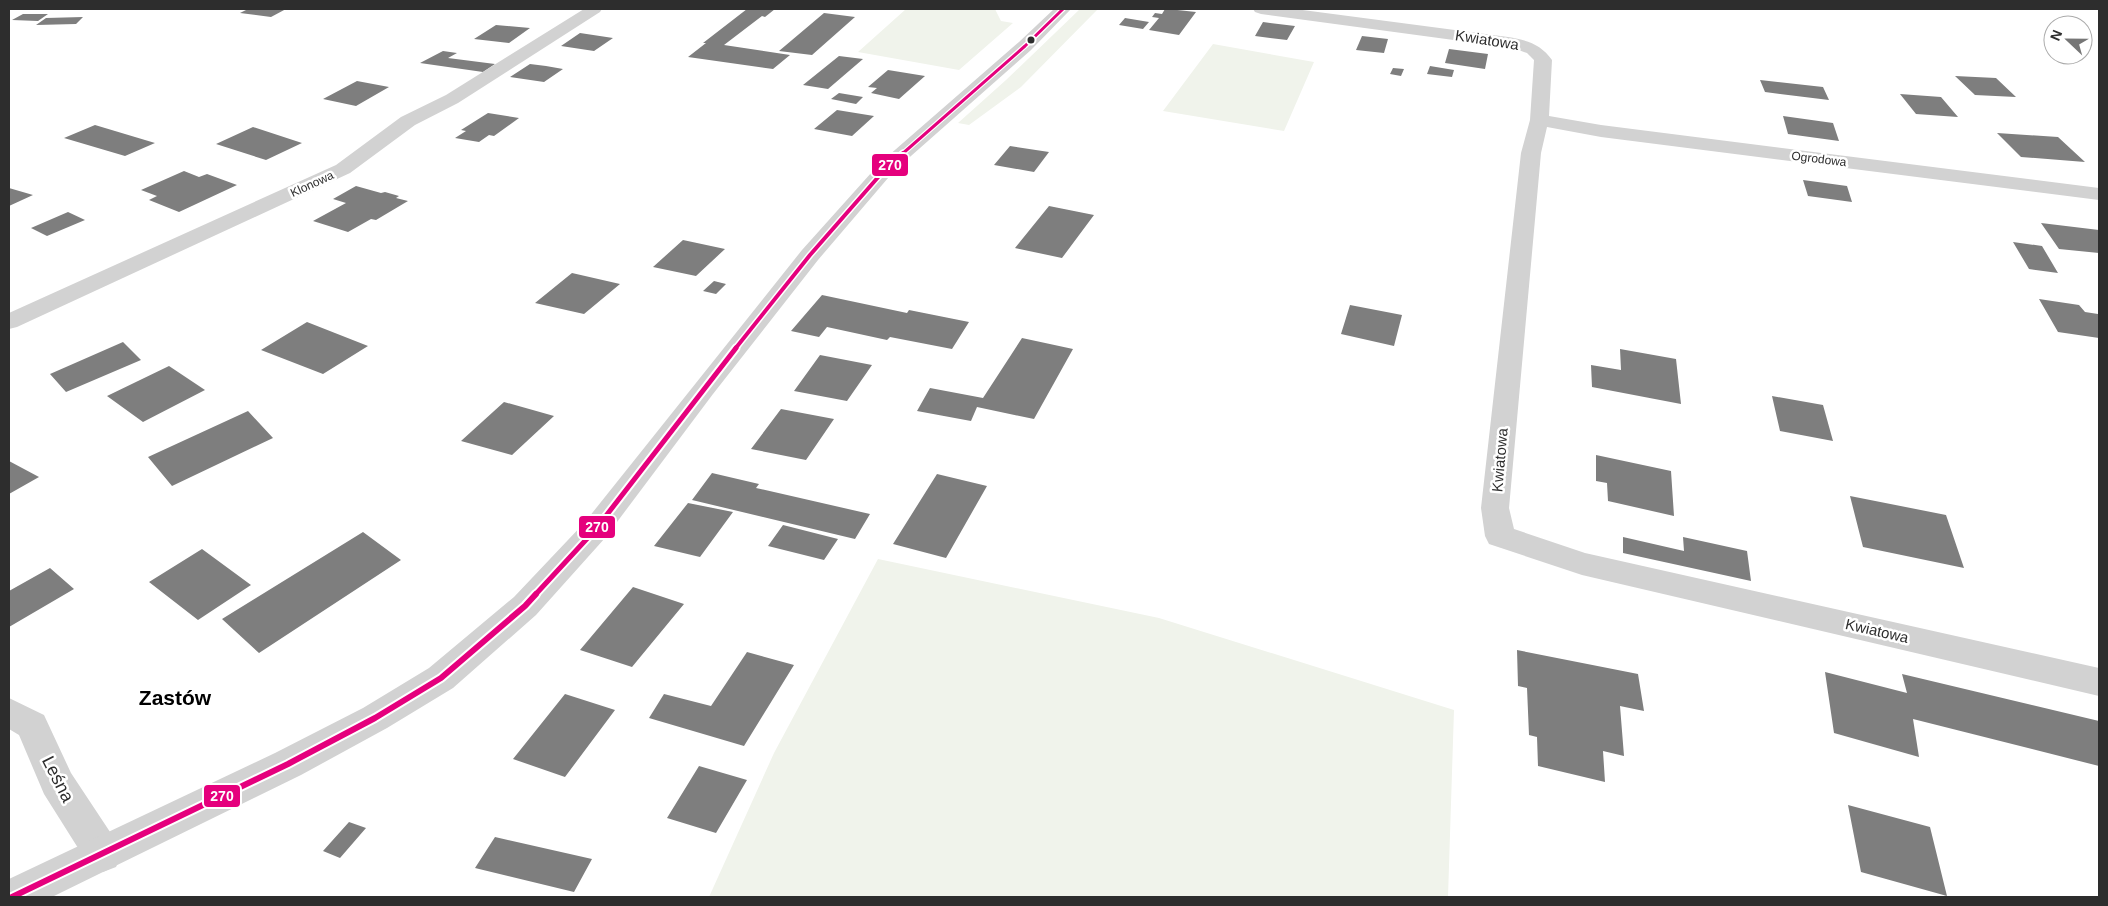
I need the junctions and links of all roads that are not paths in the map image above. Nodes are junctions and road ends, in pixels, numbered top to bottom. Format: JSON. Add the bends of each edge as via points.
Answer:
{"nodes":[{"id":1,"x":594,"y":9,"type":"edge"},
{"id":2,"x":1063,"y":9,"type":"edge"},
{"id":3,"x":1261,"y":9,"type":"edge"},
{"id":4,"x":1539,"y":120,"type":"junction"},
{"id":5,"x":2099,"y":194,"type":"edge"},
{"id":6,"x":9,"y":322,"type":"edge"},
{"id":7,"x":2099,"y":682,"type":"edge"},
{"id":8,"x":9,"y":712,"type":"edge"},
{"id":9,"x":102,"y":854,"type":"junction"},
{"id":10,"x":12,"y":897,"type":"edge"}],
"edges":[{"from":1,"to":6,"type":"street","name":"Klonowa","via":[[452,99],[408,121],[343,169]]},
{"from":2,"to":9,"type":"street","via":[[887,167],[848,210],[704,388],[595,530],[525,606],[441,678],[375,718]]},
{"from":3,"to":4,"type":"street","name":"Kwiatowa","via":[[1494,40],[1532,49],[1543,60]]},
{"from":4,"to":5,"type":"street","name":"Ogrodowa","via":[[1600,131]]},
{"from":4,"to":7,"type":"street","name":"Kwiatowa","via":[[1531,153],[1495,508],[1500,536],[1582,564]]},
{"from":8,"to":9,"type":"street","name":"Leśna","via":[[32,724],[57,783]]},
{"from":9,"to":10,"type":"street"}]}
